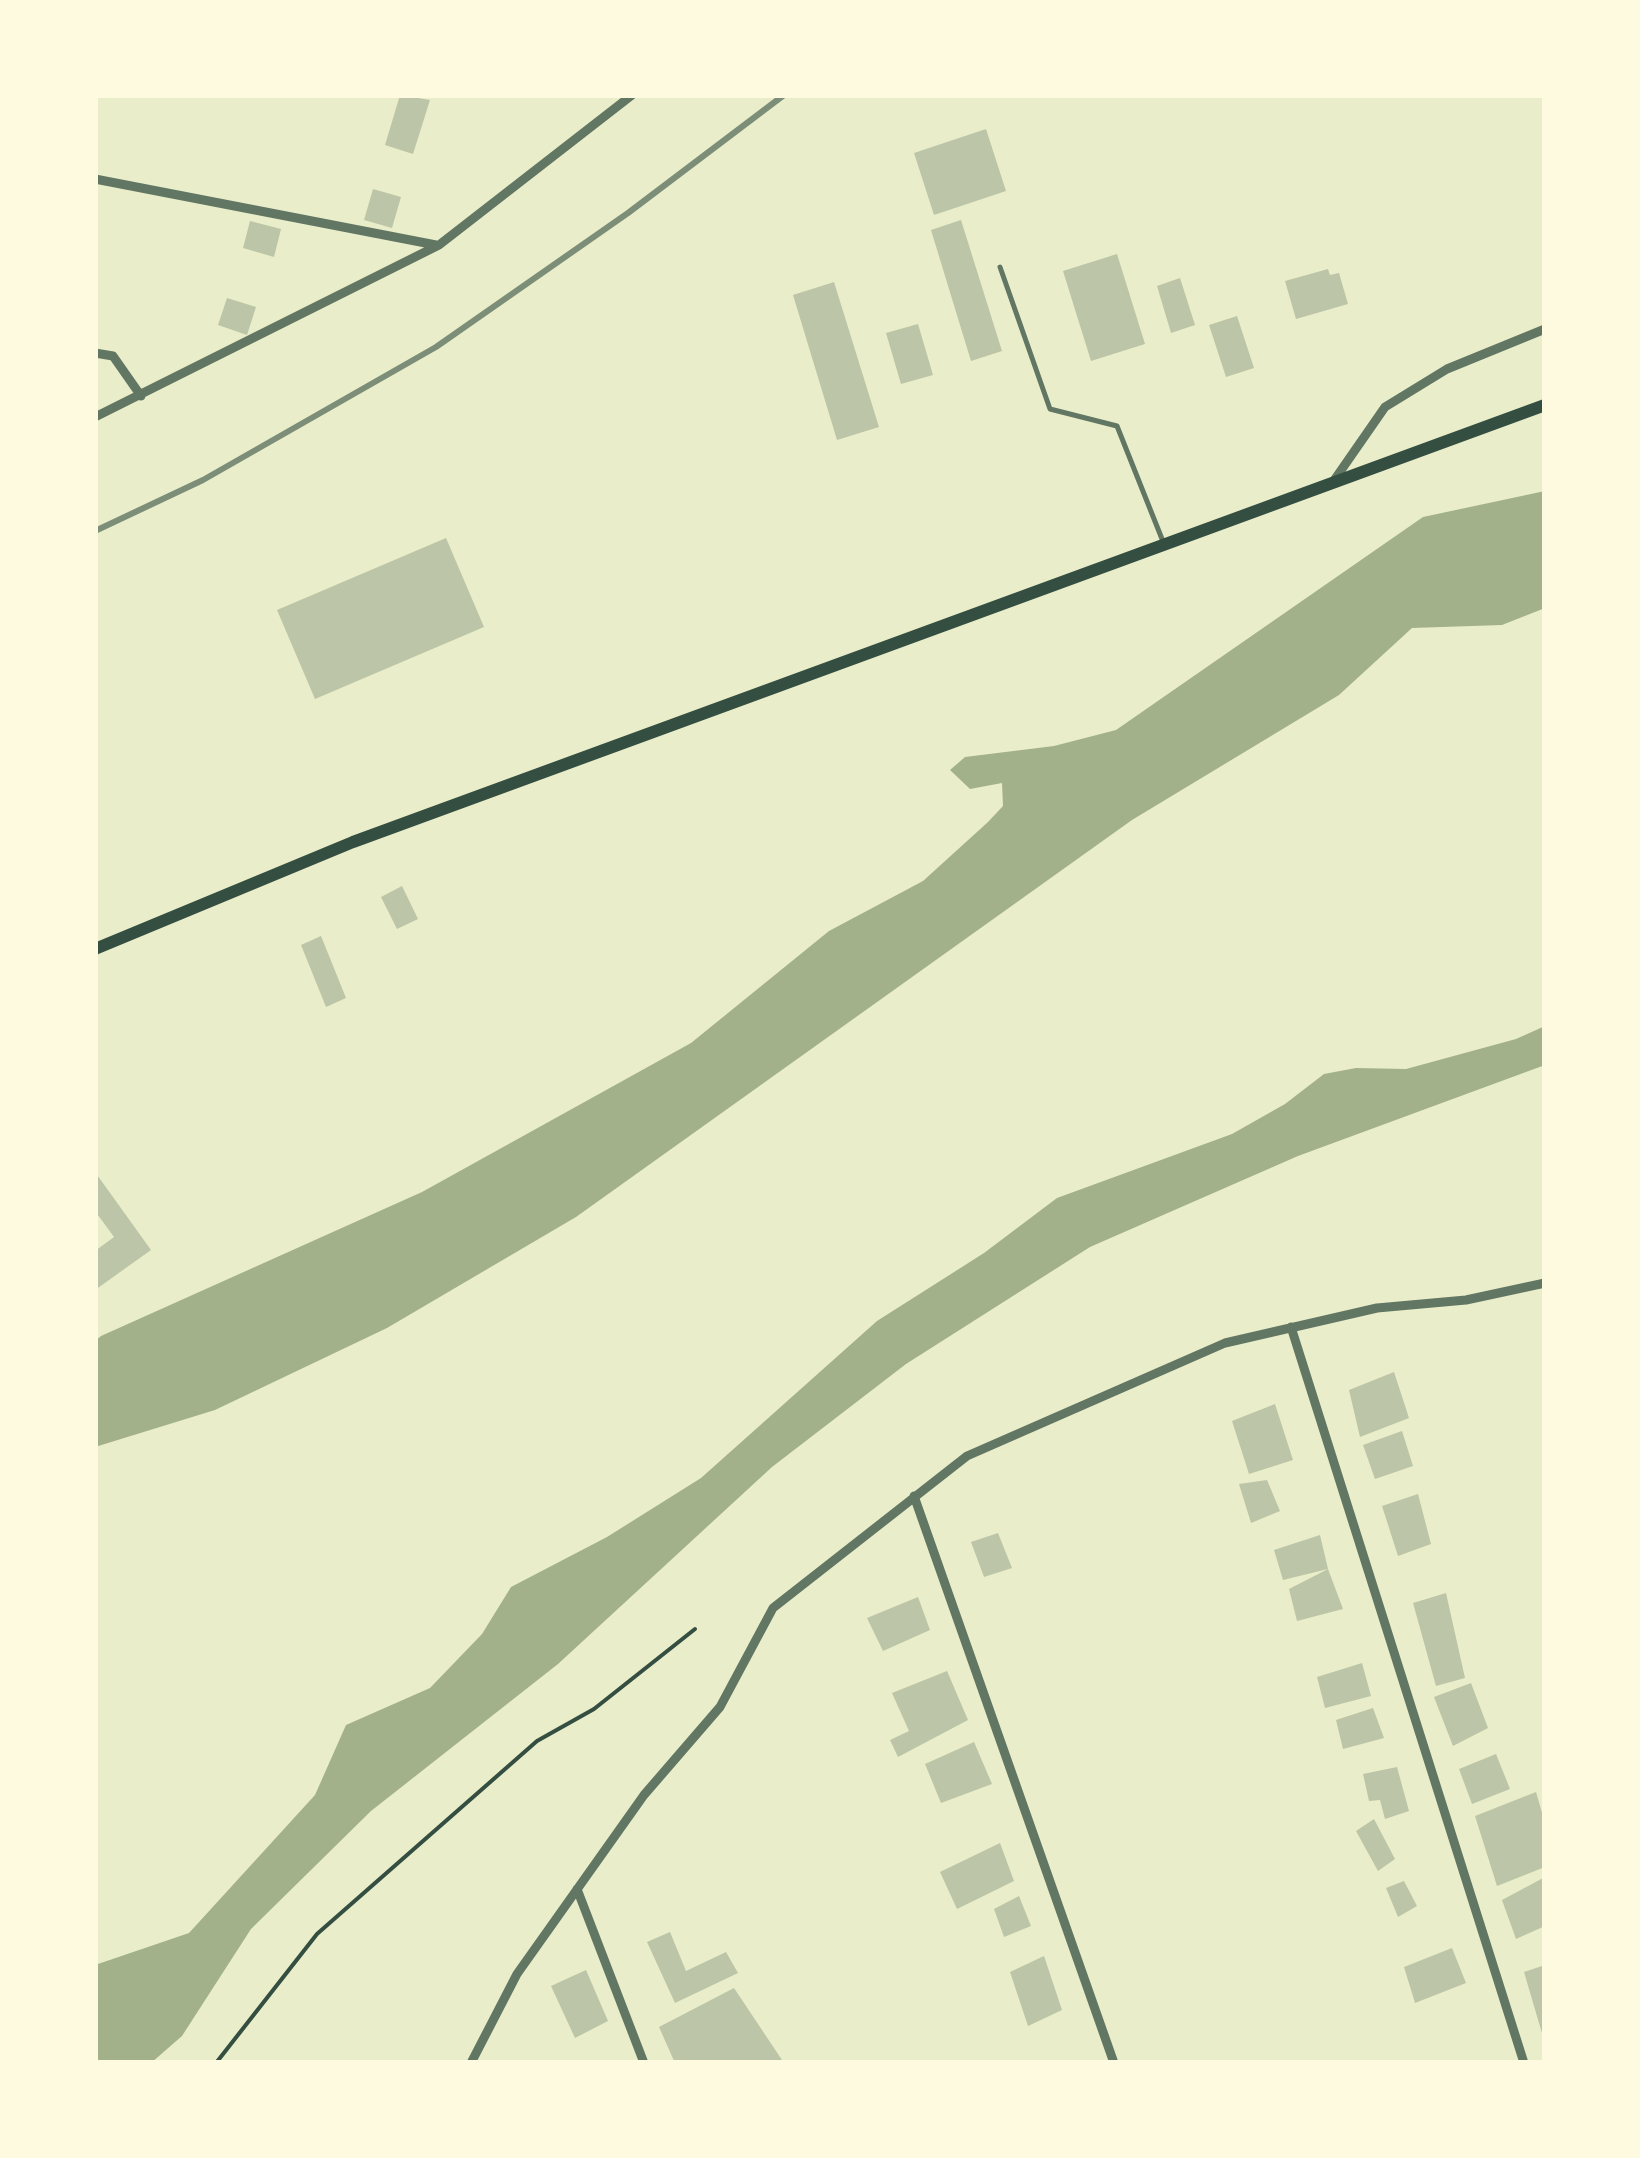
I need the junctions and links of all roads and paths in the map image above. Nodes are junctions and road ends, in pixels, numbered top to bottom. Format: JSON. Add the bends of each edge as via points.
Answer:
{"nodes":[{"id":1,"x":632,"y":95,"type":"edge"},
{"id":2,"x":95,"y":179,"type":"edge"},
{"id":3,"x":439,"y":245,"type":"junction"},
{"id":4,"x":1000,"y":267,"type":"dead end"},
{"id":5,"x":1545,"y":329,"type":"edge"},
{"id":6,"x":95,"y":353,"type":"edge"},
{"id":7,"x":141,"y":396,"type":"junction"},
{"id":8,"x":1545,"y":405,"type":"edge"},
{"id":9,"x":95,"y":416,"type":"edge"},
{"id":10,"x":1334,"y":479,"type":"junction"},
{"id":11,"x":1165,"y":546,"type":"junction"},
{"id":12,"x":95,"y":949,"type":"edge"},
{"id":13,"x":1545,"y":1283,"type":"edge"},
{"id":14,"x":1291,"y":1327,"type":"junction"},
{"id":15,"x":914,"y":1496,"type":"junction"},
{"id":16,"x":695,"y":1629,"type":"dead end"},
{"id":17,"x":577,"y":1890,"type":"junction"},
{"id":18,"x":216,"y":2063,"type":"edge"},
{"id":19,"x":471,"y":2063,"type":"edge"},
{"id":20,"x":644,"y":2063,"type":"edge"},
{"id":21,"x":1114,"y":2063,"type":"edge"},
{"id":22,"x":1524,"y":2063,"type":"edge"}],
"edges":[{"from":1,"to":3,"type":"street"},
{"from":2,"to":3,"type":"street"},
{"from":3,"to":7,"type":"street"},
{"from":4,"to":11,"type":"lane","via":[[1050,410],[1118,426]]},
{"from":5,"to":10,"type":"street","via":[[1447,369],[1386,407]]},
{"from":6,"to":7,"type":"street","via":[[112,356]]},
{"from":7,"to":9,"type":"street"},
{"from":8,"to":10,"type":"main road"},
{"from":10,"to":11,"type":"main road"},
{"from":11,"to":12,"type":"main road","via":[[353,842]]},
{"from":13,"to":14,"type":"street"},
{"from":14,"to":15,"type":"street","via":[[1225,1344],[967,1456]]},
{"from":14,"to":22,"type":"street"},
{"from":15,"to":17,"type":"street","via":[[773,1608],[720,1707],[644,1795]]},
{"from":15,"to":21,"type":"street"},
{"from":16,"to":18,"type":"path","via":[[594,1709],[537,1741],[317,1934]]},
{"from":17,"to":19,"type":"street","via":[[517,1974]]},
{"from":17,"to":20,"type":"street"}]}
